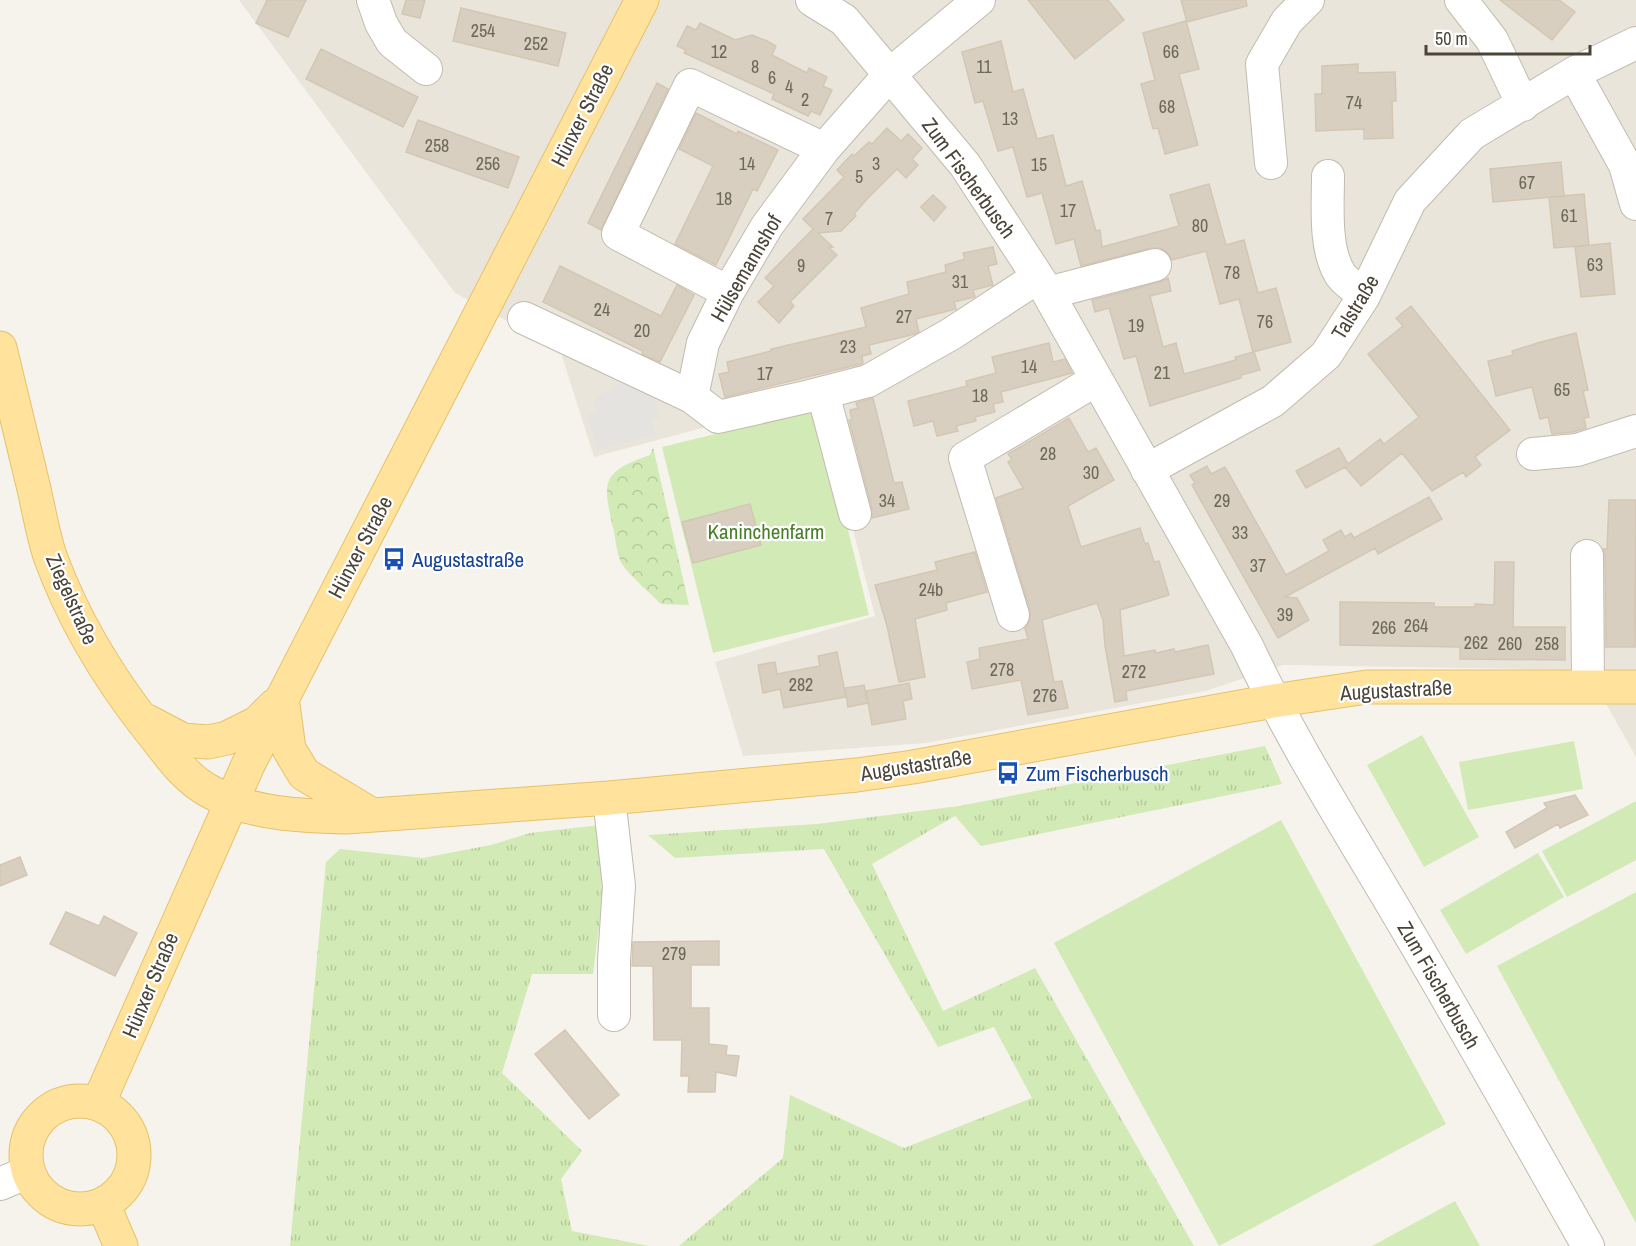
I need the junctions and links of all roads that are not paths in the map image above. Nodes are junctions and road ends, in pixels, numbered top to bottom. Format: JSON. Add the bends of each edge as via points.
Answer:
{"nodes":[{"id":1,"x":373,"y":0,"type":"edge"},
{"id":2,"x":642,"y":0,"type":"edge"},
{"id":3,"x":812,"y":0,"type":"edge"},
{"id":4,"x":979,"y":0,"type":"edge"},
{"id":5,"x":1308,"y":0,"type":"edge"},
{"id":6,"x":1461,"y":0,"type":"edge"},
{"id":7,"x":1636,"y":43,"type":"edge"},
{"id":8,"x":426,"y":69,"type":"dead end"},
{"id":9,"x":1575,"y":73,"type":"junction"},
{"id":10,"x":890,"y":74,"type":"junction"},
{"id":11,"x":1523,"y":105,"type":"junction"},
{"id":12,"x":824,"y":149,"type":"junction"},
{"id":13,"x":1271,"y":163,"type":"dead end"},
{"id":14,"x":1328,"y":176,"type":"dead end"},
{"id":15,"x":1636,"y":204,"type":"edge"},
{"id":16,"x":1155,"y":265,"type":"dead end"},
{"id":17,"x":1043,"y":285,"type":"junction"},
{"id":18,"x":728,"y":291,"type":"junction"},
{"id":19,"x":1364,"y":296,"type":"junction"},
{"id":20,"x":524,"y":318,"type":"dead end"},
{"id":21,"x":0,"y":348,"type":"edge"},
{"id":22,"x":1096,"y":380,"type":"junction"},
{"id":23,"x":823,"y":393,"type":"junction"},
{"id":24,"x":692,"y":397,"type":"junction"},
{"id":25,"x":1636,"y":431,"type":"edge"},
{"id":26,"x":1533,"y":454,"type":"dead end"},
{"id":27,"x":1147,"y":470,"type":"junction"},
{"id":28,"x":855,"y":514,"type":"dead end"},
{"id":29,"x":1587,"y":556,"type":"dead end"},
{"id":30,"x":1013,"y":615,"type":"dead end"},
{"id":31,"x":1588,"y":686,"type":"junction"},
{"id":32,"x":1636,"y":687,"type":"edge"},
{"id":33,"x":282,"y":698,"type":"junction"},
{"id":34,"x":1273,"y":701,"type":"junction"},
{"id":35,"x":140,"y":717,"type":"junction"},
{"id":36,"x":609,"y":798,"type":"junction"},
{"id":37,"x":230,"y":801,"type":"junction"},
{"id":38,"x":372,"y":815,"type":"junction"},
{"id":39,"x":614,"y":1015,"type":"dead end"},
{"id":40,"x":99,"y":1104,"type":"junction"},
{"id":41,"x":14,"y":1178,"type":"edge"},
{"id":42,"x":103,"y":1204,"type":"junction"},
{"id":43,"x":121,"y":1246,"type":"edge"},
{"id":44,"x":1588,"y":1246,"type":"edge"}],
"edges":[{"from":1,"to":8,"type":"street","via":[[392,42]]},
{"from":2,"to":33,"type":"main road","name":"Hünxer Straße"},
{"from":3,"to":10,"type":"street","name":"Zum Fischerbusch","via":[[844,20]]},
{"from":4,"to":10,"type":"street","name":"Hülsemannshof"},
{"from":5,"to":13,"type":"street","via":[[1287,21],[1262,64]]},
{"from":6,"to":11,"type":"street","via":[[1492,40]]},
{"from":7,"to":9,"type":"street","name":"Talstraße"},
{"from":9,"to":11,"type":"street","name":"Talstraße"},
{"from":9,"to":15,"type":"street","via":[[1625,165]]},
{"from":10,"to":12,"type":"street","name":"Hülsemannshof"},
{"from":10,"to":17,"type":"street","name":"Zum Fischerbusch","via":[[965,165]]},
{"from":11,"to":19,"type":"street","name":"Talstraße","via":[[1472,134],[1410,201]]},
{"from":12,"to":18,"type":"street","name":"Hülsemannshof","via":[[767,226]]},
{"from":12,"to":18,"type":"street","via":[[690,85],[618,234]]},
{"from":14,"to":19,"type":"street","via":[[1332,254],[1340,275]]},
{"from":16,"to":17,"type":"street"},
{"from":17,"to":22,"type":"street","name":"Zum Fischerbusch"},
{"from":17,"to":23,"type":"street","via":[[868,381]]},
{"from":18,"to":24,"type":"street","name":"Hülsemannshof","via":[[703,343]]},
{"from":19,"to":27,"type":"street","name":"Talstraße","via":[[1326,356],[1274,401]]},
{"from":20,"to":24,"type":"street"},
{"from":21,"to":35,"type":"main road","name":"Ziegelstraße","via":[[50,555],[78,622]]},
{"from":22,"to":27,"type":"street","name":"Zum Fischerbusch"},
{"from":22,"to":30,"type":"street","via":[[965,458]]},
{"from":23,"to":24,"type":"street","via":[[718,417]]},
{"from":23,"to":28,"type":"street"},
{"from":25,"to":26,"type":"street","via":[[1577,450]]},
{"from":27,"to":34,"type":"street","name":"Zum Fischerbusch","via":[[1248,646]]},
{"from":29,"to":31,"type":"street"},
{"from":31,"to":32,"type":"main road","name":"Augustastraße"},
{"from":31,"to":34,"type":"main road","name":"Augustastraße","via":[[1367,687]]},
{"from":33,"to":35,"type":"main road","via":[[257,723],[227,738],[208,742],[183,740]]},
{"from":33,"to":37,"type":"main road","name":"Hünxer Straße"},
{"from":33,"to":38,"type":"main road","via":[[289,749],[304,774]]},
{"from":34,"to":36,"type":"main road","name":"Augustastraße","via":[[880,772]]},
{"from":34,"to":44,"type":"street","name":"Zum Fischerbusch"},
{"from":35,"to":37,"type":"main road","name":"Ziegelstraße","via":[[187,776]]},
{"from":36,"to":38,"type":"main road","name":"Augustastraße"},
{"from":36,"to":39,"type":"street","via":[[619,886]]},
{"from":37,"to":38,"type":"main road","name":"Augustastraße","via":[[308,816]]},
{"from":37,"to":40,"type":"main road","name":"Hünxer Straße"},
{"from":40,"to":41,"type":"main road","via":[[64,1103],[36,1122]]},
{"from":40,"to":42,"type":"main road","via":[[126,1126],[133,1142],[134,1160],[130,1177],[120,1192]]},
{"from":41,"to":42,"type":"main road","via":[[35,1186],[60,1206],[75,1209]]},
{"from":42,"to":43,"type":"main road"}]}
